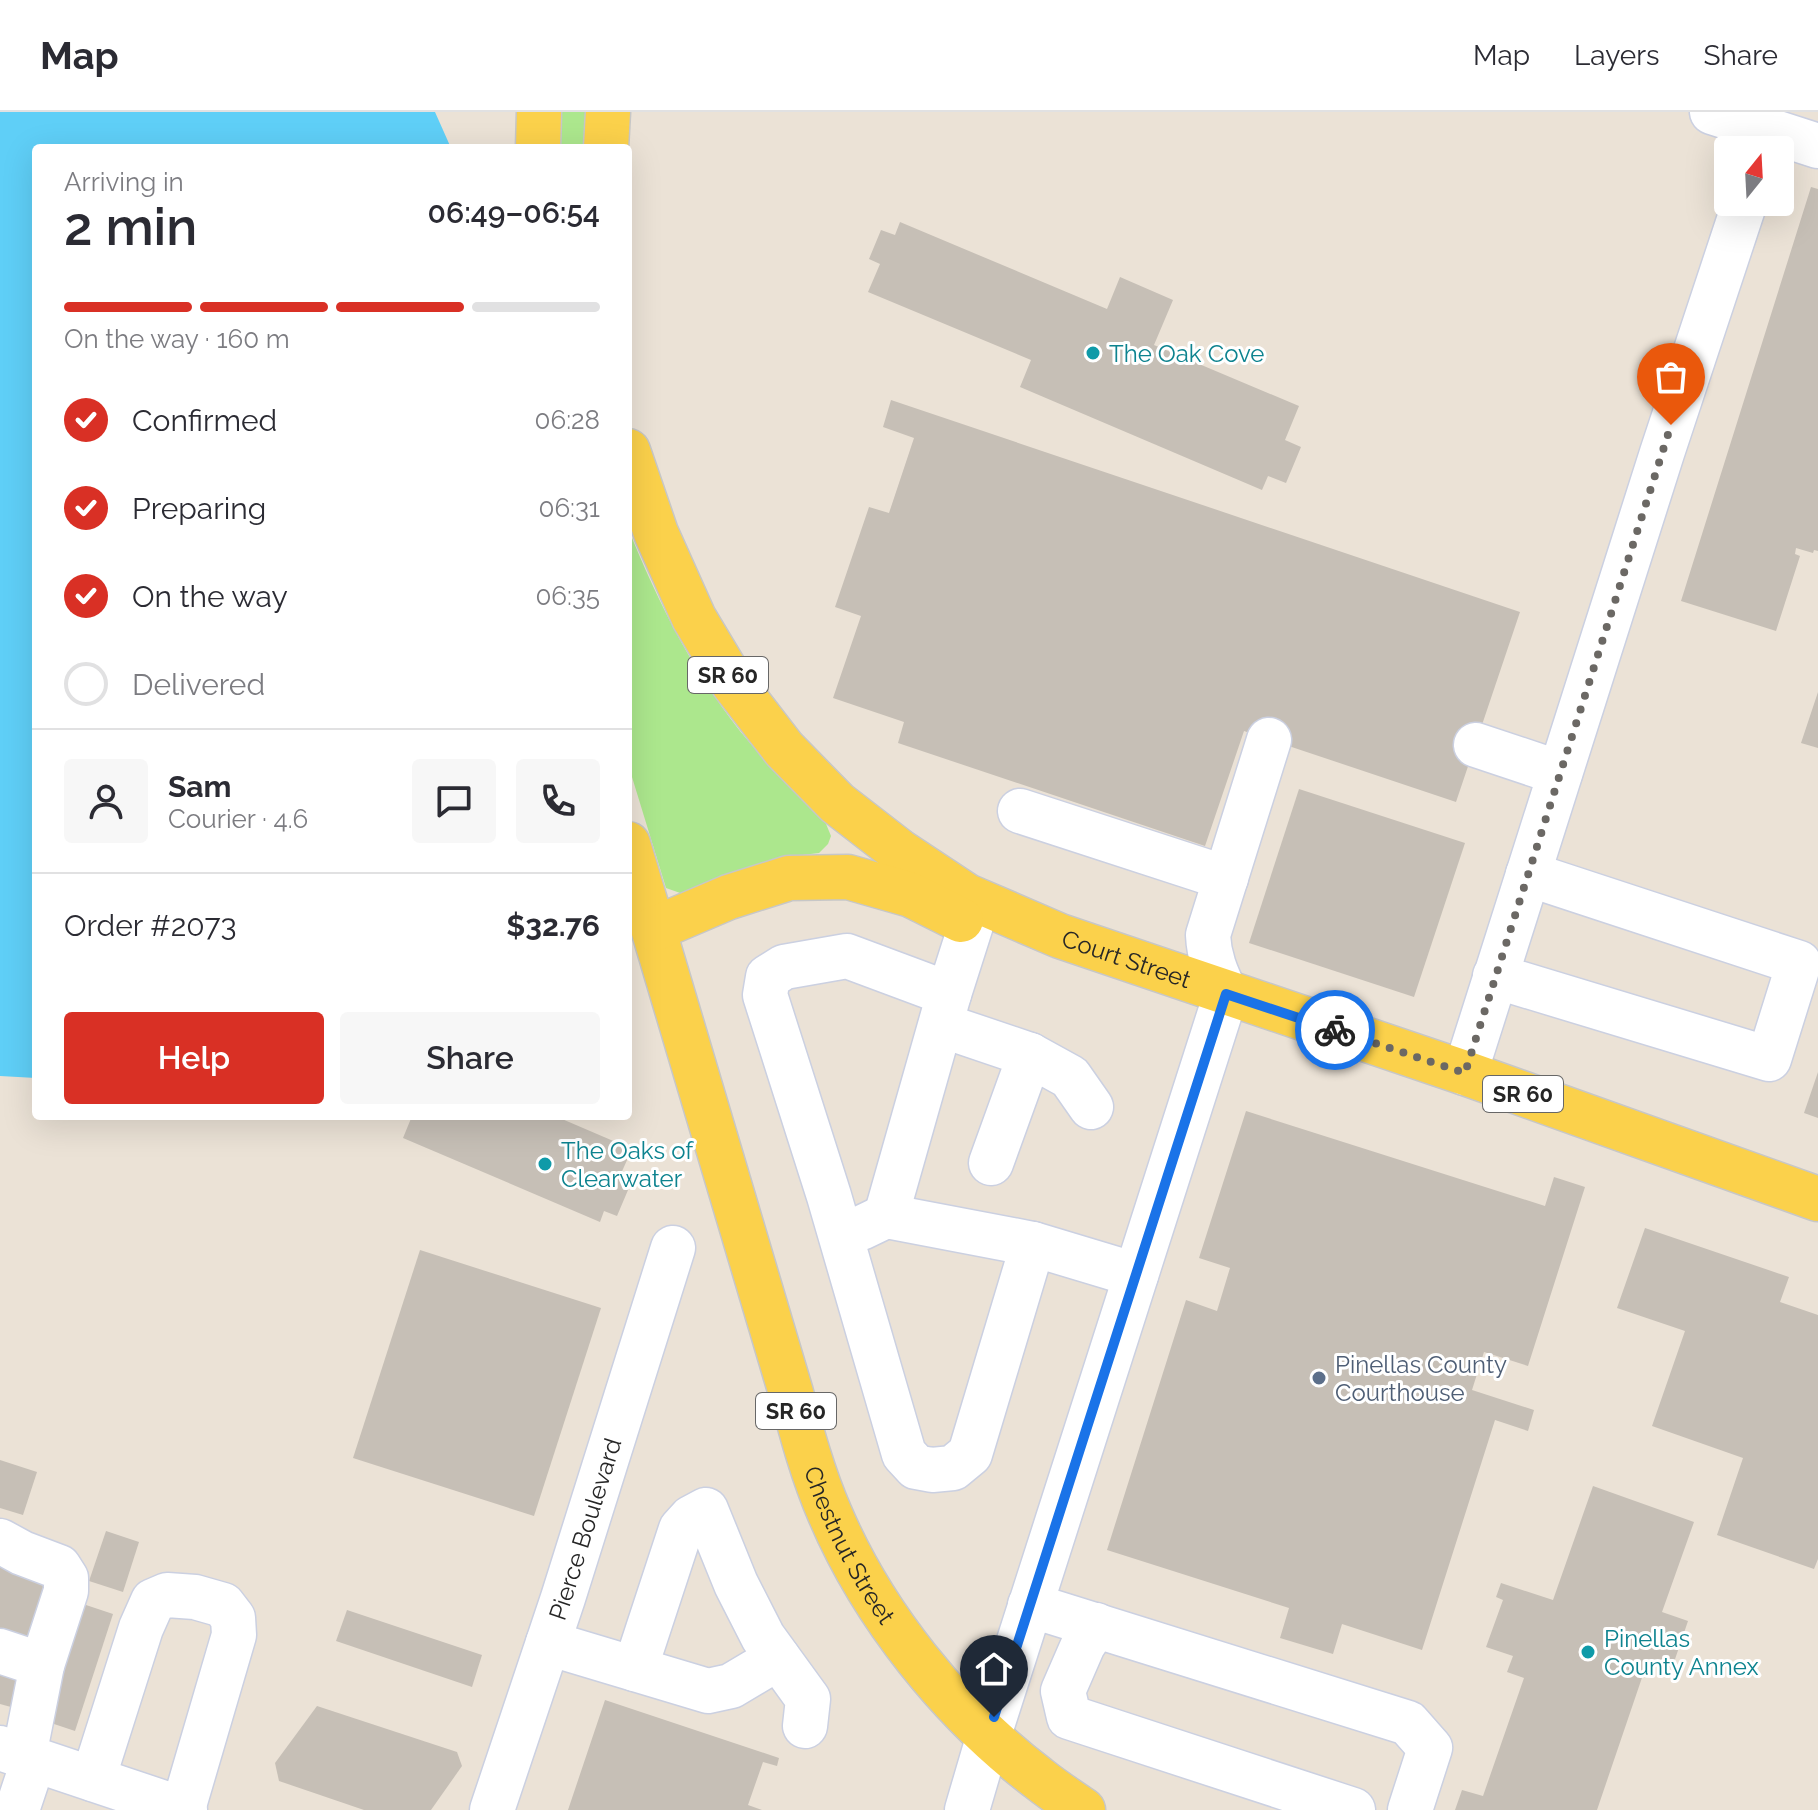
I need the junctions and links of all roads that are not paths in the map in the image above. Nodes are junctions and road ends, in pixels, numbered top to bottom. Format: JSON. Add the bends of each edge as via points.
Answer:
{"nodes":[{"id":1,"x":539,"y":112,"type":"edge"},
{"id":2,"x":608,"y":112,"type":"edge"},
{"id":3,"x":1712,"y":112,"type":"edge"},
{"id":4,"x":1768,"y":131,"type":"edge"},
{"id":5,"x":538,"y":144,"type":"edge"},
{"id":6,"x":606,"y":144,"type":"edge"},
{"id":7,"x":1818,"y":146,"type":"edge"},
{"id":8,"x":1740,"y":216,"type":"edge"},
{"id":9,"x":632,"y":463,"type":"edge"},
{"id":10,"x":1269,"y":740,"type":"dead end"},
{"id":11,"x":1476,"y":745,"type":"dead end"},
{"id":12,"x":1560,"y":773,"type":"junction"},
{"id":13,"x":1020,"y":811,"type":"dead end"},
{"id":14,"x":632,"y":871,"type":"edge"},
{"id":15,"x":1528,"y":874,"type":"junction"},
{"id":16,"x":1226,"y":878,"type":"junction"},
{"id":17,"x":971,"y":925,"type":"junction"},
{"id":18,"x":641,"y":933,"type":"edge"},
{"id":19,"x":1495,"y":976,"type":"junction"},
{"id":20,"x":1226,"y":994,"type":"junction"},
{"id":21,"x":945,"y":1009,"type":"junction"},
{"id":22,"x":1030,"y":1055,"type":"junction"},
{"id":23,"x":1465,"y":1073,"type":"junction"},
{"id":24,"x":1091,"y":1107,"type":"dead end"},
{"id":25,"x":991,"y":1163,"type":"dead end"},
{"id":26,"x":1818,"y":1199,"type":"edge"},
{"id":27,"x":886,"y":1216,"type":"junction"},
{"id":28,"x":841,"y":1238,"type":"junction"},
{"id":29,"x":1033,"y":1244,"type":"junction"},
{"id":30,"x":673,"y":1248,"type":"dead end"},
{"id":31,"x":1136,"y":1275,"type":"junction"},
{"id":32,"x":0,"y":1541,"type":"edge"},
{"id":33,"x":1030,"y":1605,"type":"junction"},
{"id":34,"x":1096,"y":1625,"type":"junction"},
{"id":35,"x":548,"y":1643,"type":"junction"},
{"id":36,"x":0,"y":1651,"type":"edge"},
{"id":37,"x":778,"y":1658,"type":"junction"},
{"id":38,"x":42,"y":1665,"type":"junction"},
{"id":39,"x":635,"y":1669,"type":"junction"},
{"id":40,"x":805,"y":1726,"type":"dead end"},
{"id":41,"x":989,"y":1735,"type":"junction"},
{"id":42,"x":19,"y":1755,"type":"edge"},
{"id":43,"x":93,"y":1779,"type":"junction"},
{"id":44,"x":17,"y":1810,"type":"edge"},
{"id":45,"x":184,"y":1810,"type":"edge"},
{"id":46,"x":492,"y":1810,"type":"edge"},
{"id":47,"x":967,"y":1810,"type":"edge"},
{"id":48,"x":1083,"y":1810,"type":"edge"},
{"id":49,"x":1353,"y":1810,"type":"edge"},
{"id":50,"x":1410,"y":1810,"type":"edge"}],
"edges":[{"from":1,"to":5,"type":"main road"},
{"from":2,"to":6,"type":"main road"},
{"from":3,"to":4,"type":"street"},
{"from":4,"to":7,"type":"street"},
{"from":8,"to":12,"type":"street"},
{"from":9,"to":20,"type":"main road","name":"Court Street","number":"SR 60","via":[[694,618],[733,683],[784,749],[837,803],[967,896],[1060,936]]},
{"from":10,"to":16,"type":"street"},
{"from":11,"to":12,"type":"street"},
{"from":12,"to":15,"type":"street"},
{"from":13,"to":16,"type":"street"},
{"from":14,"to":18,"type":"main road","number":"SR 60"},
{"from":15,"to":19,"type":"street"},
{"from":15,"to":19,"type":"street","via":[[1799,963],[1769,1059]]},
{"from":16,"to":20,"type":"street","via":[[1208,935],[1212,962]]},
{"from":17,"to":18,"type":"main road","via":[[911,895],[848,877],[819,877],[789,878],[744,892]]},
{"from":17,"to":20,"type":"main road","via":[[1052,961],[1143,991]]},
{"from":17,"to":21,"type":"street"},
{"from":18,"to":41,"type":"main road","name":"Chestnut Street","number":"SR 60","via":[[830,1516],[892,1626]]},
{"from":19,"to":23,"type":"street"},
{"from":20,"to":23,"type":"main road","name":"Court Street","number":"SR 60"},
{"from":20,"to":31,"type":"street"},
{"from":21,"to":22,"type":"street"},
{"from":21,"to":27,"type":"street"},
{"from":21,"to":28,"type":"street","via":[[847,956],[784,967],[768,977],[765,995]]},
{"from":22,"to":24,"type":"street","via":[[1070,1077]]},
{"from":22,"to":25,"type":"street"},
{"from":23,"to":26,"type":"main road","name":"Court Street","number":"SR 60"},
{"from":27,"to":28,"type":"street"},
{"from":27,"to":29,"type":"street"},
{"from":28,"to":29,"type":"street","via":[[904,1454],[916,1467],[932,1470],[953,1468],[970,1454]]},
{"from":29,"to":31,"type":"street"},
{"from":30,"to":35,"type":"street","name":"Pierce Boulevard"},
{"from":31,"to":33,"type":"street"},
{"from":32,"to":38,"type":"street","via":[[59,1567],[66,1578]]},
{"from":33,"to":34,"type":"street"},
{"from":33,"to":41,"type":"street"},
{"from":34,"to":49,"type":"street","via":[[1063,1691],[1069,1717]]},
{"from":34,"to":50,"type":"street","via":[[1408,1723],[1430,1748]]},
{"from":35,"to":39,"type":"street"},
{"from":35,"to":46,"type":"street","name":"Pierce Boulevard"},
{"from":36,"to":38,"type":"street"},
{"from":37,"to":39,"type":"street","via":[[731,1686],[708,1691]]},
{"from":37,"to":39,"type":"street","via":[[736,1584],[706,1510],[681,1529]]},
{"from":37,"to":40,"type":"street","via":[[808,1699]]},
{"from":38,"to":42,"type":"street"},
{"from":41,"to":47,"type":"street"},
{"from":41,"to":48,"type":"main road","name":"Chestnut Street","number":"SR 60"},
{"from":42,"to":43,"type":"street"},
{"from":42,"to":44,"type":"street"},
{"from":43,"to":45,"type":"street"},
{"from":43,"to":45,"type":"street","via":[[153,1601],[167,1595],[223,1605],[233,1618],[234,1635]]}]}
